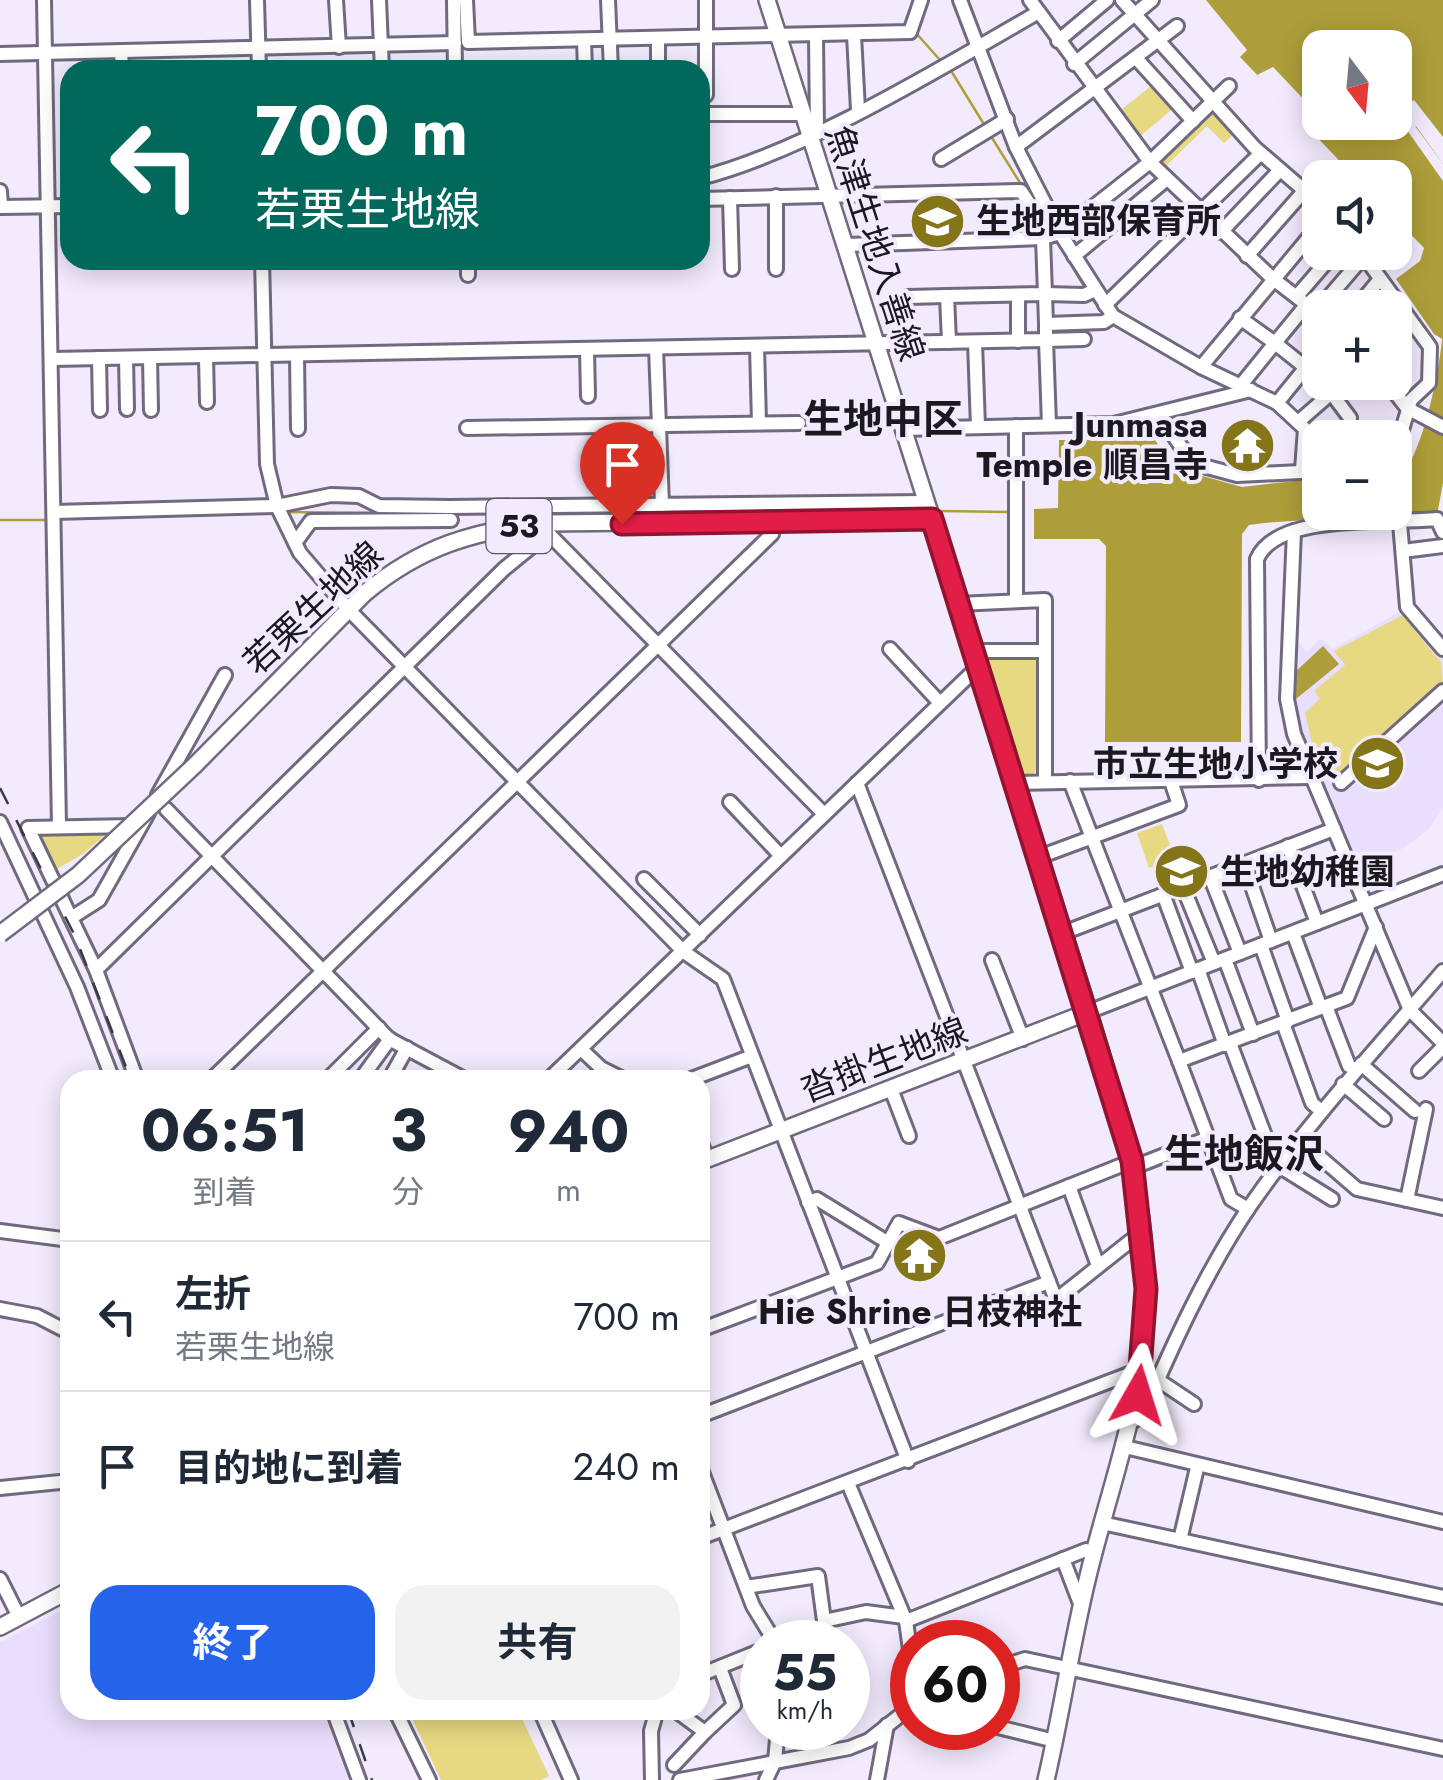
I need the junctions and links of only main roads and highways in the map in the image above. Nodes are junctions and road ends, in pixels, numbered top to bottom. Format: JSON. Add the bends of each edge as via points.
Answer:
{"nodes":[{"id":1,"x":767,"y":0,"type":"edge"},
{"id":2,"x":932,"y":519,"type":"junction"},
{"id":3,"x":0,"y":934,"type":"edge"},
{"id":4,"x":1088,"y":1012,"type":"junction"},
{"id":5,"x":710,"y":1159,"type":"edge"},
{"id":6,"x":60,"y":1595,"type":"edge"},
{"id":7,"x":0,"y":1627,"type":"edge"},
{"id":8,"x":1046,"y":1780,"type":"edge"}],
"edges":[{"from":1,"to":2,"type":"main road","name":"魚津生地入善線"},
{"from":2,"to":3,"type":"main road","name":"若栗生地線","number":"53","bridge":true,"via":[[500,527],[453,540],[396,567],[78,875]]},
{"from":2,"to":4,"type":"main road","name":"魚津生地入善線"},
{"from":4,"to":5,"type":"main road","name":"沓掛生地線"},
{"from":4,"to":8,"type":"main road","name":"魚津生地入善線","via":[[1133,1164],[1146,1289],[1142,1370]]},
{"from":6,"to":7,"type":"main road"}]}
